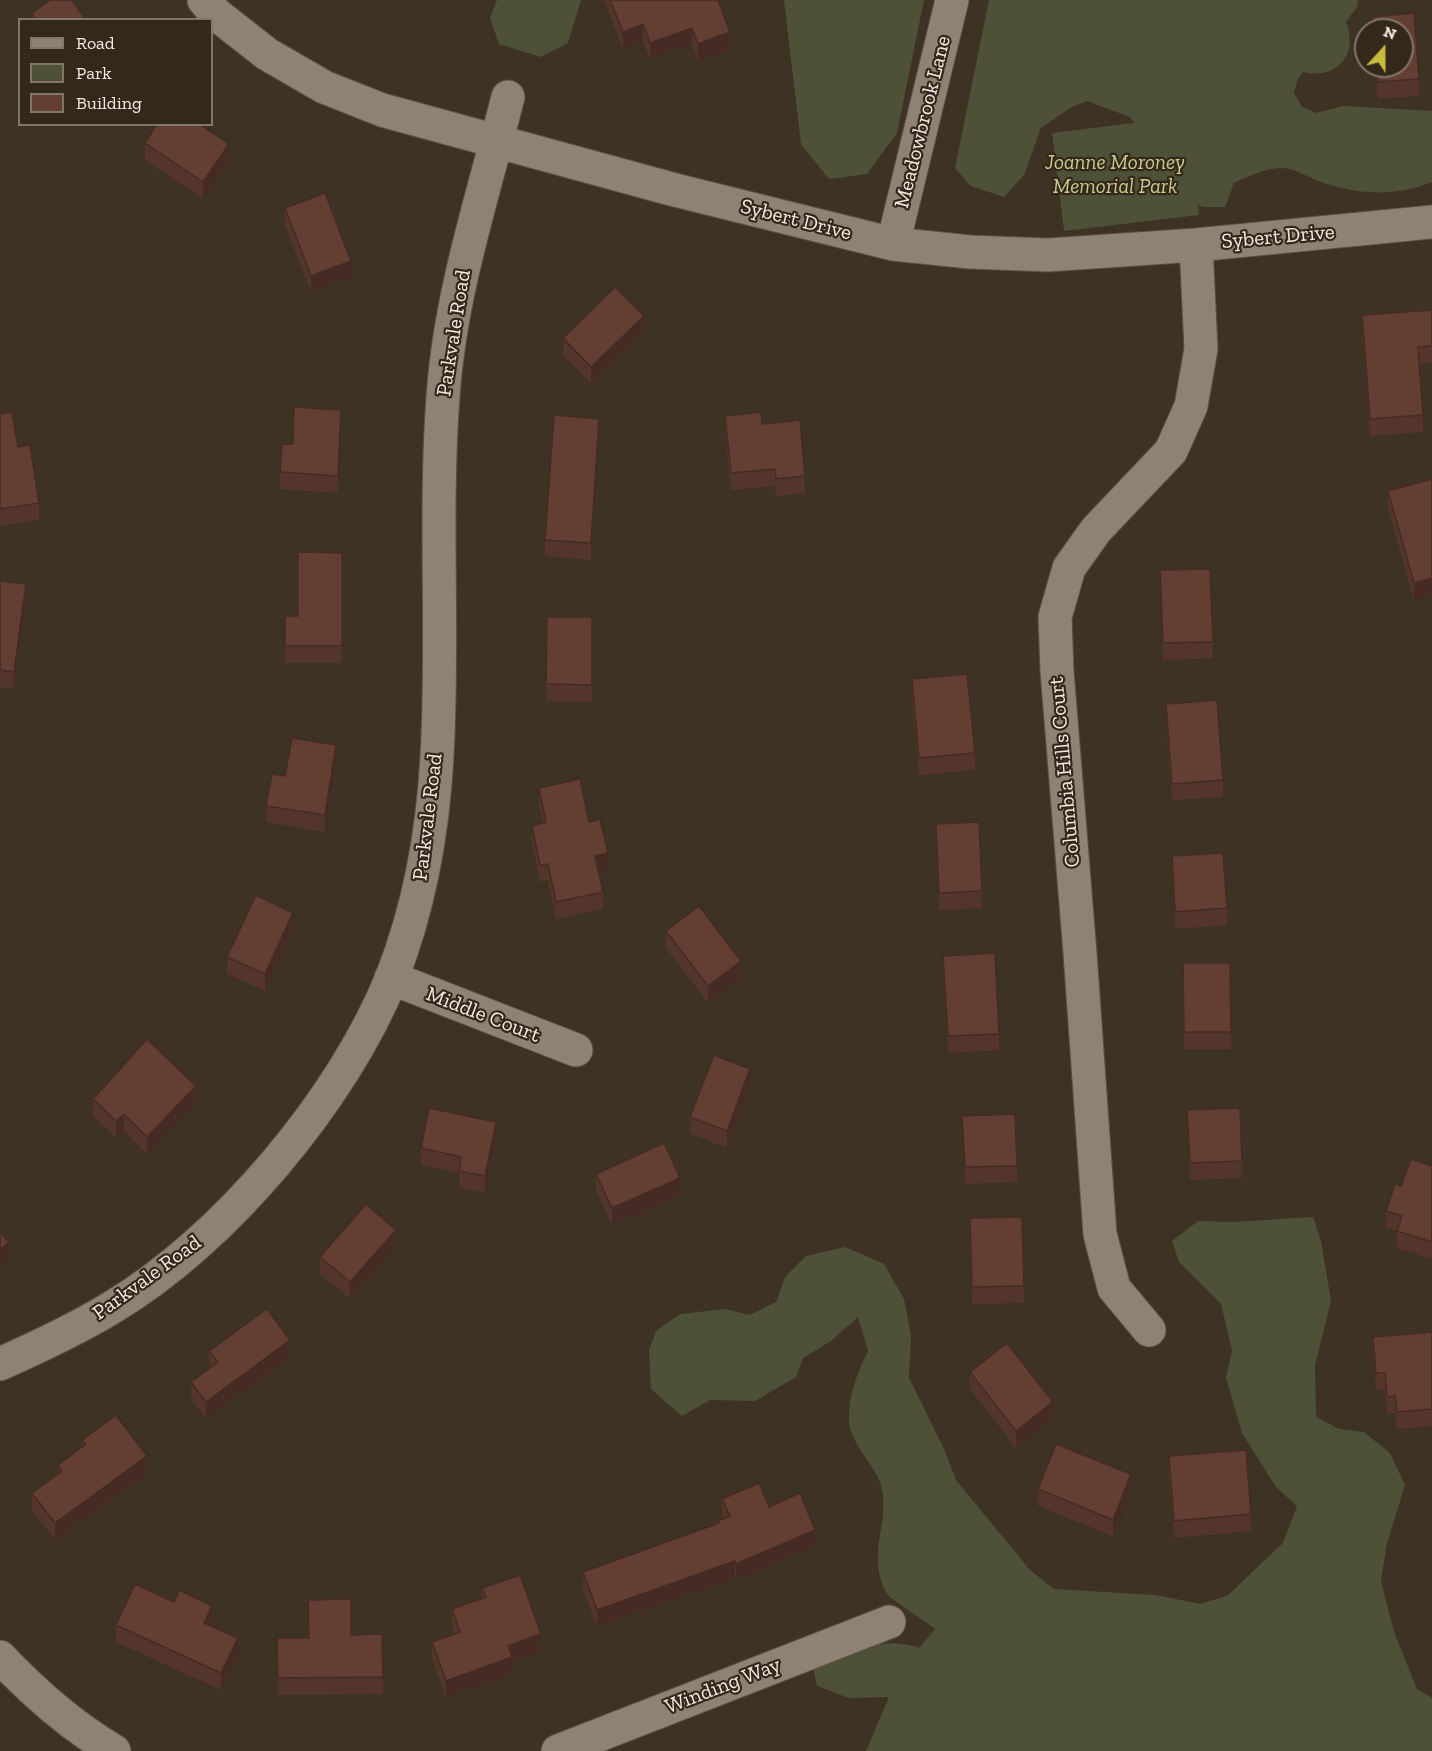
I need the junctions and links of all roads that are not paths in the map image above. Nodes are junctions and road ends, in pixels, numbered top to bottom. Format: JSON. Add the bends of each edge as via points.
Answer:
{"nodes":[{"id":1,"x":204,"y":0,"type":"edge"},
{"id":2,"x":952,"y":0,"type":"edge"},
{"id":3,"x":507,"y":96,"type":"dead end"},
{"id":4,"x":496,"y":143,"type":"junction"},
{"id":5,"x":1432,"y":222,"type":"edge"},
{"id":6,"x":893,"y":244,"type":"junction"},
{"id":7,"x":1196,"y":245,"type":"junction"},
{"id":8,"x":392,"y":978,"type":"junction"},
{"id":9,"x":576,"y":1050,"type":"dead end"},
{"id":10,"x":1149,"y":1330,"type":"dead end"},
{"id":11,"x":0,"y":1364,"type":"edge"},
{"id":12,"x":889,"y":1622,"type":"dead end"},
{"id":13,"x":0,"y":1657,"type":"edge"},
{"id":14,"x":114,"y":1751,"type":"edge"},
{"id":15,"x":558,"y":1751,"type":"edge"}],
"edges":[{"from":1,"to":4,"type":"street","name":"Sybert Drive","via":[[267,54],[324,87],[382,110]]},
{"from":2,"to":6,"type":"street","name":"Meadowbrook Lane"},
{"from":3,"to":4,"type":"street","name":"Parkvale Road"},
{"from":4,"to":6,"type":"street","name":"Sybert Drive"},
{"from":4,"to":8,"type":"street","name":"Parkvale Road","via":[[451,324],[438,489],[437,757],[418,895]]},
{"from":5,"to":7,"type":"street","name":"Sybert Drive"},
{"from":6,"to":7,"type":"street","name":"Sybert Drive","via":[[1048,255]]},
{"from":7,"to":10,"type":"street","name":"Columbia Hills Court","via":[[1201,348],[1191,406],[1171,451],[1096,530],[1069,568],[1055,617],[1100,1234],[1114,1288]]},
{"from":8,"to":9,"type":"street","name":"Middle Court"},
{"from":8,"to":11,"type":"street","name":"Parkvale Road","via":[[351,1057],[299,1133],[246,1196],[185,1255],[114,1306],[54,1340]]},
{"from":12,"to":15,"type":"street","name":"Winding Way"},
{"from":13,"to":14,"type":"street","via":[[36,1695],[76,1728]]}]}
